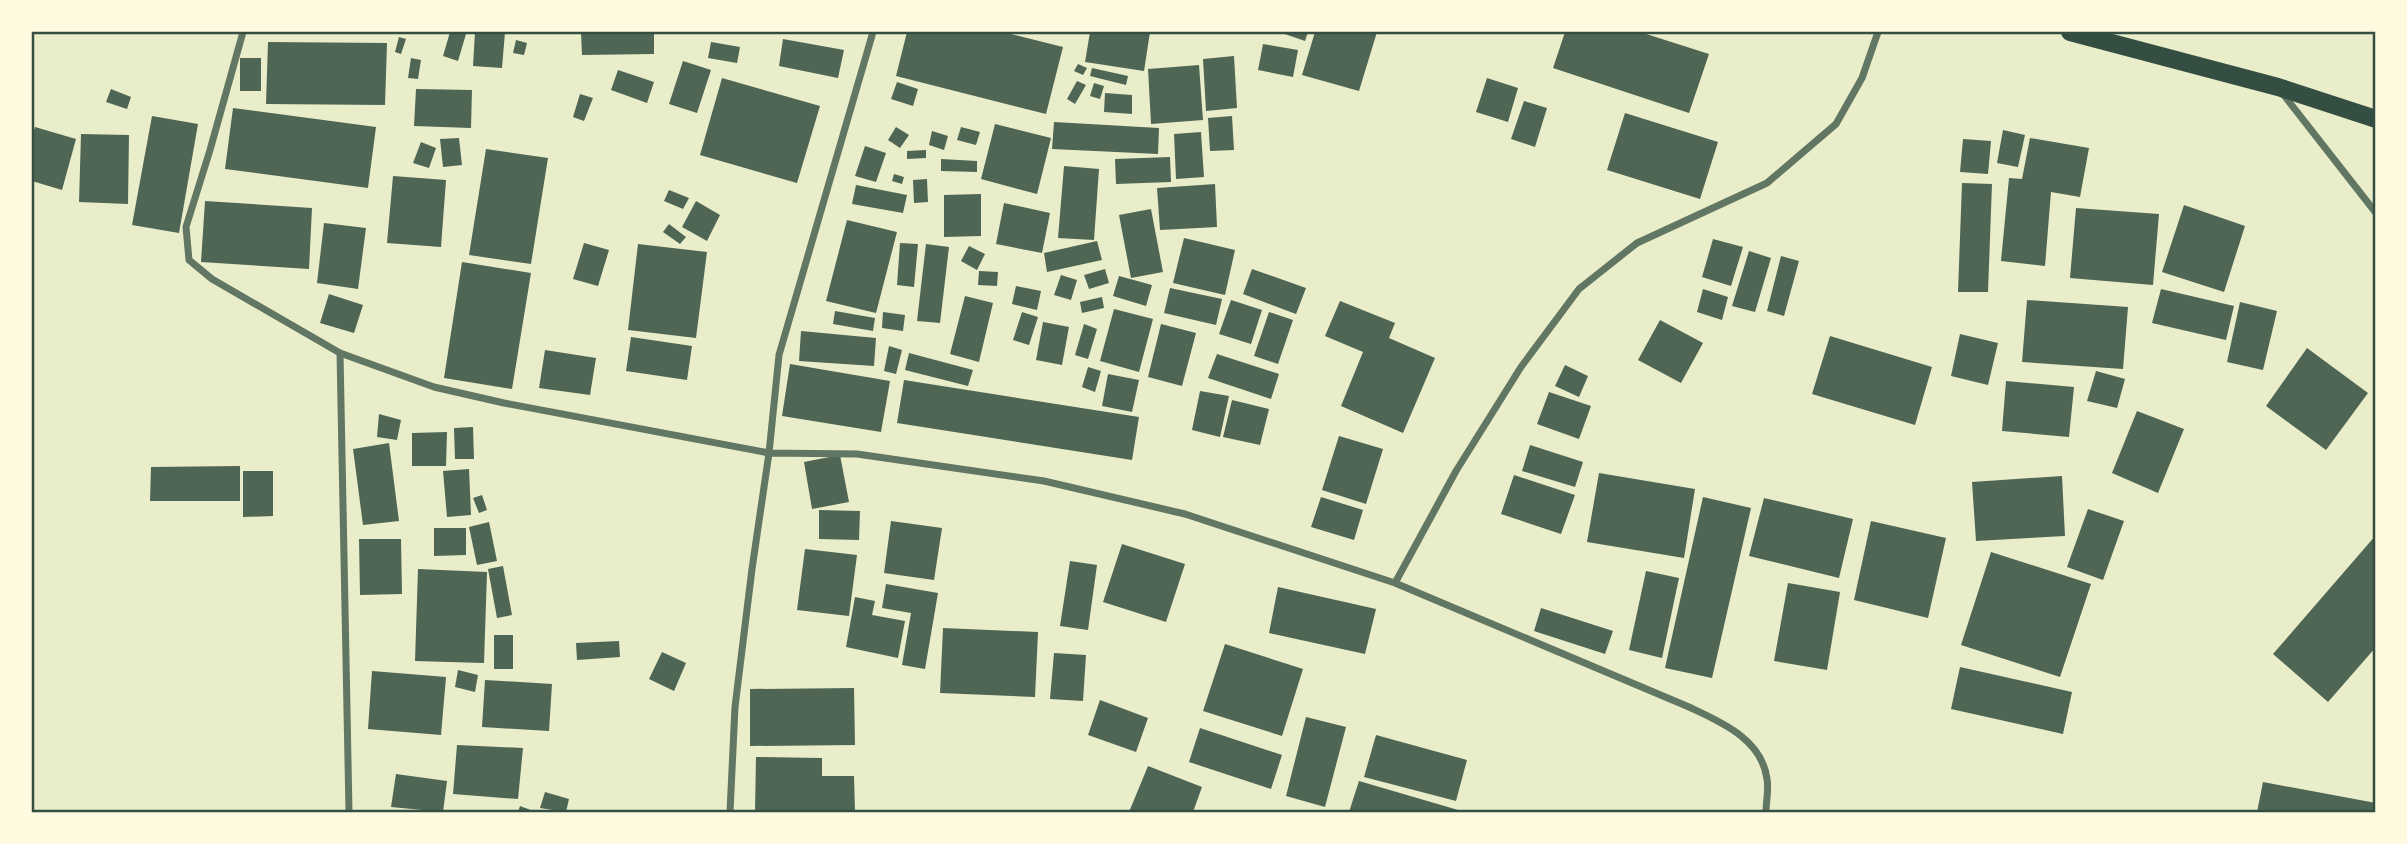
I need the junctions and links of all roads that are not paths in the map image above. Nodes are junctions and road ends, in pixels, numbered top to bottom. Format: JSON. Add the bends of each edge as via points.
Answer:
{"nodes":[{"id":1,"x":243,"y":32,"type":"edge"},
{"id":2,"x":873,"y":32,"type":"edge"},
{"id":3,"x":1878,"y":32,"type":"edge"},
{"id":4,"x":2070,"y":32,"type":"edge"},
{"id":5,"x":2278,"y":88,"type":"junction"},
{"id":6,"x":2375,"y":119,"type":"edge"},
{"id":7,"x":2375,"y":213,"type":"edge"},
{"id":8,"x":340,"y":353,"type":"junction"},
{"id":9,"x":769,"y":453,"type":"junction"},
{"id":10,"x":1395,"y":583,"type":"junction"},
{"id":11,"x":349,"y":813,"type":"edge"},
{"id":12,"x":730,"y":813,"type":"edge"},
{"id":13,"x":1766,"y":813,"type":"edge"}],
"edges":[{"from":1,"to":8,"type":"street","via":[[186,226],[189,260],[212,279]]},
{"from":2,"to":9,"type":"street","via":[[779,355]]},
{"from":3,"to":10,"type":"street","via":[[1862,78],[1836,124],[1767,183],[1637,243],[1579,289],[1514,378]]},
{"from":4,"to":5,"type":"main road"},
{"from":5,"to":6,"type":"main road"},
{"from":5,"to":7,"type":"street"},
{"from":8,"to":9,"type":"street","via":[[435,387]]},
{"from":8,"to":11,"type":"street"},
{"from":9,"to":10,"type":"street","via":[[857,454],[1044,481],[1185,514]]},
{"from":9,"to":12,"type":"street","via":[[735,708]]},
{"from":10,"to":13,"type":"street","via":[[1731,728],[1755,749],[1767,778]]}]}
